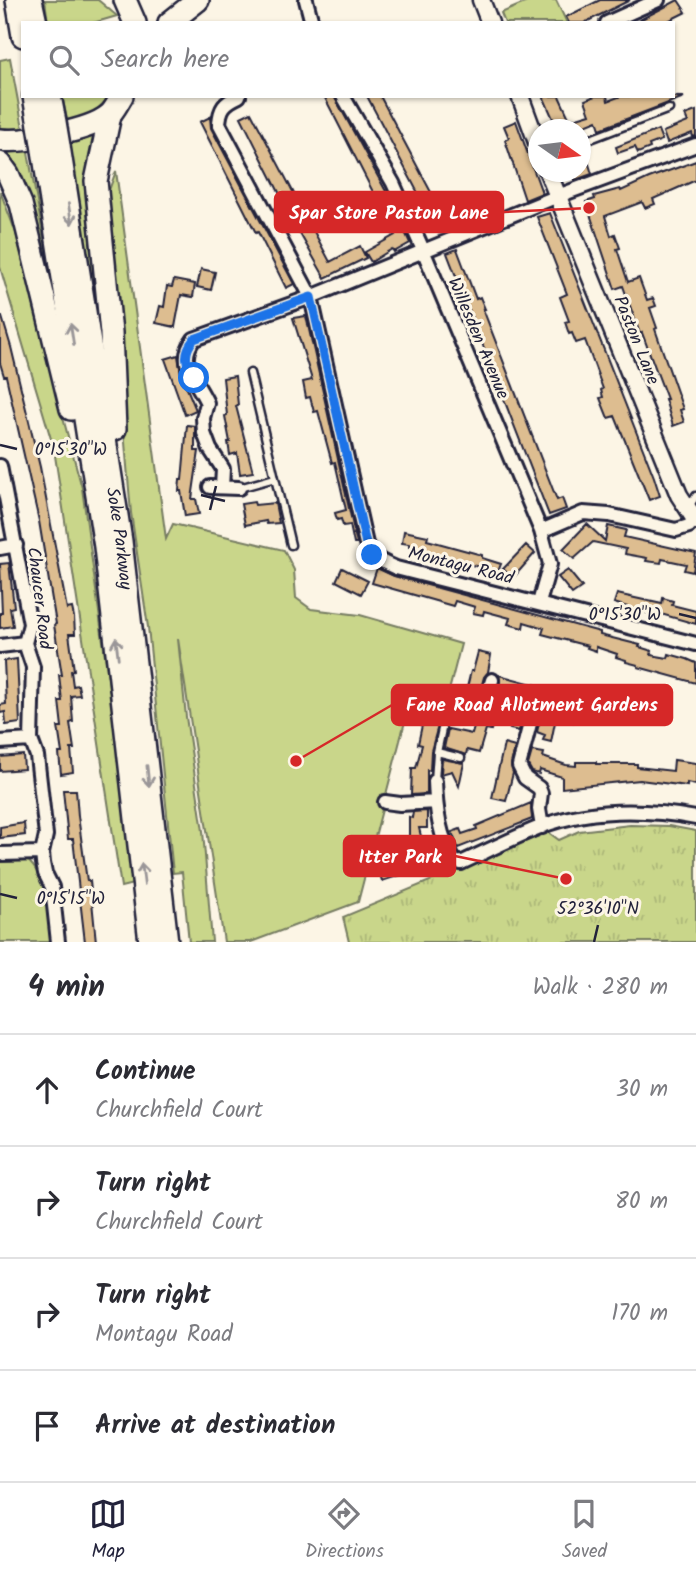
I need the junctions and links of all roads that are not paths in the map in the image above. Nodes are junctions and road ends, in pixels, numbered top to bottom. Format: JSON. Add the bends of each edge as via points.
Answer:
{"nodes":[{"id":1,"x":17,"y":0,"type":"edge"},
{"id":2,"x":31,"y":0,"type":"edge"},
{"id":3,"x":125,"y":0,"type":"edge"},
{"id":4,"x":198,"y":0,"type":"edge"},
{"id":5,"x":306,"y":0,"type":"edge"},
{"id":6,"x":481,"y":0,"type":"edge"},
{"id":7,"x":659,"y":0,"type":"edge"},
{"id":8,"x":36,"y":21,"type":"edge"},
{"id":9,"x":134,"y":21,"type":"edge"},
{"id":10,"x":172,"y":21,"type":"edge"},
{"id":11,"x":311,"y":21,"type":"edge"},
{"id":12,"x":489,"y":21,"type":"edge"},
{"id":13,"x":612,"y":21,"type":"edge"},
{"id":14,"x":21,"y":24,"type":"edge"},
{"id":15,"x":35,"y":98,"type":"edge"},
{"id":16,"x":50,"y":98,"type":"edge"},
{"id":17,"x":121,"y":98,"type":"edge"},
{"id":18,"x":235,"y":98,"type":"edge"},
{"id":19,"x":343,"y":98,"type":"edge"},
{"id":20,"x":521,"y":98,"type":"edge"},
{"id":21,"x":669,"y":109,"type":"dead end"},
{"id":22,"x":110,"y":115,"type":"junction"},
{"id":23,"x":528,"y":119,"type":"edge"},
{"id":24,"x":47,"y":123,"type":"junction"},
{"id":25,"x":0,"y":139,"type":"edge"},
{"id":26,"x":591,"y":139,"type":"edge"},
{"id":27,"x":696,"y":145,"type":"edge"},
{"id":28,"x":0,"y":163,"type":"edge"},
{"id":29,"x":552,"y":182,"type":"edge"},
{"id":30,"x":558,"y":196,"type":"junction"},
{"id":31,"x":423,"y":250,"type":"junction"},
{"id":32,"x":311,"y":297,"type":"junction"},
{"id":33,"x":250,"y":373,"type":"dead end"},
{"id":34,"x":0,"y":466,"type":"edge"},
{"id":35,"x":275,"y":478,"type":"junction"},
{"id":36,"x":239,"y":488,"type":"joint"},
{"id":37,"x":693,"y":511,"type":"edge"},
{"id":38,"x":541,"y":531,"type":"junction"},
{"id":39,"x":113,"y":544,"type":"junction"},
{"id":40,"x":16,"y":545,"type":"junction"},
{"id":41,"x":290,"y":545,"type":"dead end"},
{"id":42,"x":0,"y":548,"type":"edge"},
{"id":43,"x":539,"y":603,"type":"junction"},
{"id":44,"x":25,"y":643,"type":"junction"},
{"id":45,"x":696,"y":644,"type":"edge"},
{"id":46,"x":0,"y":646,"type":"edge"},
{"id":47,"x":492,"y":680,"type":"dead end"},
{"id":48,"x":534,"y":708,"type":"junction"},
{"id":49,"x":554,"y":713,"type":"dead end"},
{"id":50,"x":442,"y":729,"type":"dead end"},
{"id":51,"x":31,"y":740,"type":"junction"},
{"id":52,"x":0,"y":742,"type":"edge"},
{"id":53,"x":437,"y":752,"type":"junction"},
{"id":54,"x":461,"y":758,"type":"dead end"},
{"id":55,"x":435,"y":781,"type":"joint"},
{"id":56,"x":385,"y":802,"type":"dead end"},
{"id":57,"x":436,"y":802,"type":"junction"},
{"id":58,"x":696,"y":818,"type":"edge"},
{"id":59,"x":542,"y":827,"type":"junction"},
{"id":60,"x":42,"y":853,"type":"junction"},
{"id":61,"x":0,"y":854,"type":"edge"},
{"id":62,"x":58,"y":942,"type":"edge"},
{"id":63,"x":150,"y":942,"type":"edge"},
{"id":64,"x":167,"y":942,"type":"edge"}],
"edges":[{"from":1,"to":14,"type":"highway"},
{"from":2,"to":8,"type":"highway"},
{"from":3,"to":9,"type":"highway"},
{"from":4,"to":10,"type":"highway"},
{"from":5,"to":11,"type":"street"},
{"from":6,"to":12,"type":"street"},
{"from":7,"to":13,"type":"street"},
{"from":15,"to":24,"type":"highway","name":"Soke Parkway"},
{"from":16,"to":24,"type":"highway","name":"Soke Parkway"},
{"from":17,"to":22,"type":"highway"},
{"from":18,"to":32,"type":"street","name":"Montagu Road","via":[[220,111],[219,124]]},
{"from":19,"to":31,"type":"street","name":"Willesden Avenue","via":[[393,183]]},
{"from":20,"to":23,"type":"street"},
{"from":21,"to":26,"type":"lane"},
{"from":22,"to":25,"type":"highway","via":[[50,135],[15,142]]},
{"from":22,"to":39,"type":"highway","via":[[96,181],[111,333]]},
{"from":24,"to":39,"type":"highway","name":"Soke Parkway","bridge":true},
{"from":27,"to":30,"type":"street"},
{"from":28,"to":39,"type":"highway","via":[[21,204]]},
{"from":29,"to":30,"type":"street","name":"Paston Lane"},
{"from":30,"to":31,"type":"street"},
{"from":30,"to":37,"type":"street","name":"Paston Lane","via":[[679,495]]},
{"from":31,"to":32,"type":"street"},
{"from":31,"to":38,"type":"street","name":"Willesden Avenue"},
{"from":32,"to":36,"type":"street","via":[[194,339],[187,349],[186,363],[207,403],[204,433],[223,468],[216,487]]},
{"from":32,"to":43,"type":"street","name":"Montagu Road","via":[[372,555],[396,568]]},
{"from":33,"to":35,"type":"lane"},
{"from":34,"to":40,"type":"street","name":"Chaucer Road"},
{"from":35,"to":36,"type":"lane"},
{"from":35,"to":41,"type":"lane"},
{"from":37,"to":38,"type":"street","via":[[689,526],[676,530],[609,514],[583,513]]},
{"from":38,"to":43,"type":"street","name":"Willesden Avenue","via":[[550,564]]},
{"from":63,"to":39,"type":"highway","name":"Soke Parkway","one_way":true},
{"from":39,"to":64,"type":"highway","name":"Soke Parkway","one_way":true},
{"from":40,"to":42,"type":"street"},
{"from":40,"to":44,"type":"street","name":"Chaucer Road","via":[[30,624]]},
{"from":43,"to":45,"type":"street","name":"Montagu Road"},
{"from":44,"to":46,"type":"street"},
{"from":44,"to":51,"type":"street","name":"Chaucer Road","via":[[33,667]]},
{"from":47,"to":48,"type":"street","via":[[487,697]]},
{"from":48,"to":49,"type":"street"},
{"from":48,"to":59,"type":"street","via":[[519,766],[541,793]]},
{"from":50,"to":53,"type":"lane"},
{"from":51,"to":52,"type":"street"},
{"from":51,"to":60,"type":"street","name":"Chaucer Road","via":[[46,835]]},
{"from":53,"to":54,"type":"lane"},
{"from":53,"to":55,"type":"lane"},
{"from":55,"to":57,"type":"street"},
{"from":56,"to":57,"type":"street"},
{"from":57,"to":59,"type":"street","via":[[447,850],[461,863]]},
{"from":58,"to":59,"type":"street","via":[[666,812],[623,812],[571,818]]},
{"from":60,"to":61,"type":"street"},
{"from":60,"to":62,"type":"street","name":"Chaucer Road","via":[[52,887]]}]}
